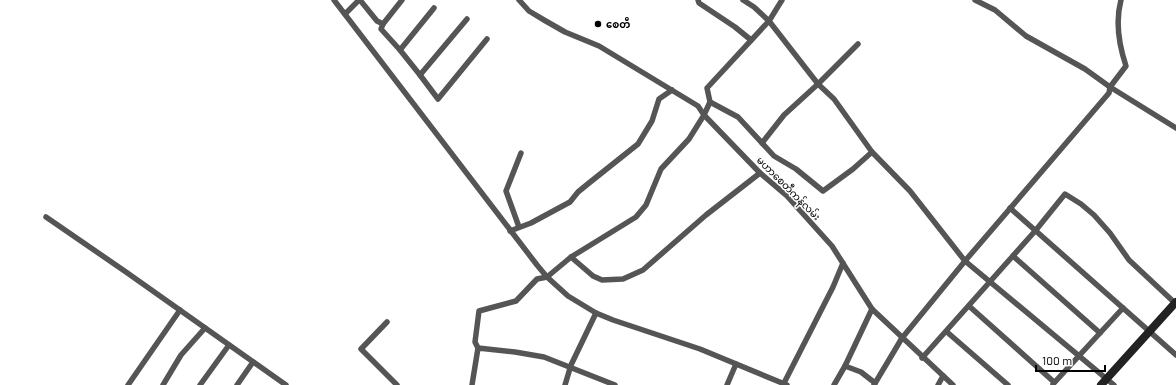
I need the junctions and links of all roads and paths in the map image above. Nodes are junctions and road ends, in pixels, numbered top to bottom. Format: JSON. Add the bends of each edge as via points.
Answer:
{"nodes":[{"id":1,"x":334,"y":0,"type":"edge"},
{"id":2,"x":360,"y":0,"type":"edge"},
{"id":3,"x":402,"y":0,"type":"edge"},
{"id":4,"x":519,"y":0,"type":"edge"},
{"id":5,"x":698,"y":0,"type":"edge"},
{"id":6,"x":743,"y":0,"type":"edge"},
{"id":7,"x":782,"y":0,"type":"edge"},
{"id":8,"x":975,"y":0,"type":"edge"},
{"id":9,"x":1121,"y":0,"type":"edge"},
{"id":10,"x":434,"y":8,"type":"dead end"},
{"id":11,"x":345,"y":14,"type":"junction"},
{"id":12,"x":467,"y":19,"type":"dead end"},
{"id":13,"x":769,"y":21,"type":"junction"},
{"id":14,"x":383,"y":24,"type":"junction"},
{"id":15,"x":487,"y":40,"type":"dead end"},
{"id":16,"x":751,"y":40,"type":"junction"},
{"id":17,"x":858,"y":44,"type":"dead end"},
{"id":18,"x":400,"y":50,"type":"junction"},
{"id":19,"x":420,"y":75,"type":"junction"},
{"id":20,"x":818,"y":84,"type":"junction"},
{"id":21,"x":1110,"y":87,"type":"junction"},
{"id":22,"x":672,"y":90,"type":"junction"},
{"id":23,"x":710,"y":102,"type":"junction"},
{"id":24,"x":704,"y":115,"type":"junction"},
{"id":25,"x":1176,"y":128,"type":"edge"},
{"id":26,"x":762,"y":143,"type":"junction"},
{"id":27,"x":521,"y":152,"type":"dead end"},
{"id":28,"x":872,"y":152,"type":"junction"},
{"id":29,"x":760,"y":173,"type":"junction"},
{"id":30,"x":1010,"y":208,"type":"junction"},
{"id":31,"x":46,"y":217,"type":"dead end"},
{"id":32,"x":520,"y":227,"type":"junction"},
{"id":33,"x":1036,"y":230,"type":"junction"},
{"id":34,"x":510,"y":231,"type":"junction"},
{"id":35,"x":1013,"y":256,"type":"junction"},
{"id":36,"x":571,"y":257,"type":"junction"},
{"id":37,"x":965,"y":260,"type":"junction"},
{"id":38,"x":843,"y":263,"type":"junction"},
{"id":39,"x":547,"y":277,"type":"junction"},
{"id":40,"x":990,"y":282,"type":"junction"},
{"id":41,"x":1176,"y":303,"type":"edge"},
{"id":42,"x":969,"y":306,"type":"junction"},
{"id":43,"x":1123,"y":308,"type":"junction"},
{"id":44,"x":180,"y":310,"type":"junction"},
{"id":45,"x":872,"y":310,"type":"junction"},
{"id":46,"x":596,"y":313,"type":"junction"},
{"id":47,"x":387,"y":322,"type":"dead end"},
{"id":48,"x":205,"y":328,"type":"junction"},
{"id":49,"x":1149,"y":331,"type":"junction"},
{"id":50,"x":947,"y":332,"type":"junction"},
{"id":51,"x":1100,"y":333,"type":"junction"},
{"id":52,"x":902,"y":338,"type":"junction"},
{"id":53,"x":229,"y":345,"type":"junction"},
{"id":54,"x":478,"y":348,"type":"junction"},
{"id":55,"x":1176,"y":354,"type":"edge"},
{"id":56,"x":1079,"y":355,"type":"junction"},
{"id":57,"x":922,"y":358,"type":"junction"},
{"id":58,"x":254,"y":362,"type":"junction"},
{"id":59,"x":736,"y":364,"type":"junction"},
{"id":60,"x":845,"y":366,"type":"junction"},
{"id":61,"x":571,"y":368,"type":"junction"},
{"id":62,"x":943,"y":376,"type":"junction"},
{"id":63,"x":1107,"y":378,"type":"junction"},
{"id":64,"x":608,"y":384,"type":"edge"},
{"id":65,"x":875,"y":384,"type":"edge"},
{"id":66,"x":1053,"y":384,"type":"edge"},
{"id":67,"x":128,"y":385,"type":"edge"},
{"id":68,"x":163,"y":385,"type":"edge"},
{"id":69,"x":200,"y":385,"type":"edge"},
{"id":70,"x":237,"y":385,"type":"edge"},
{"id":71,"x":286,"y":385,"type":"edge"},
{"id":72,"x":396,"y":385,"type":"edge"},
{"id":73,"x":472,"y":385,"type":"edge"},
{"id":74,"x":565,"y":385,"type":"edge"},
{"id":75,"x":615,"y":385,"type":"edge"},
{"id":76,"x":727,"y":385,"type":"edge"},
{"id":77,"x":785,"y":385,"type":"edge"},
{"id":78,"x":834,"y":385,"type":"edge"},
{"id":79,"x":938,"y":385,"type":"edge"},
{"id":80,"x":953,"y":385,"type":"edge"},
{"id":81,"x":1008,"y":385,"type":"edge"},
{"id":82,"x":1101,"y":385,"type":"edge"},
{"id":83,"x":1114,"y":385,"type":"edge"}],
"edges":[{"from":1,"to":11,"type":"street"},
{"from":2,"to":11,"type":"street"},
{"from":2,"to":14,"type":"street","via":[[377,21]]},
{"from":3,"to":14,"type":"street"},
{"from":4,"to":22,"type":"street","name":"မဟာစေတီကန်လမ်း","via":[[528,11],[565,32],[599,46]]},
{"from":5,"to":16,"type":"street"},
{"from":6,"to":13,"type":"street"},
{"from":7,"to":13,"type":"street"},
{"from":8,"to":21,"type":"street","via":[[995,10],[1026,36],[1085,69]]},
{"from":9,"to":21,"type":"street","via":[[1118,8],[1118,29],[1120,50],[1126,66]]},
{"from":10,"to":18,"type":"street"},
{"from":11,"to":34,"type":"street"},
{"from":12,"to":19,"type":"street"},
{"from":13,"to":16,"type":"street"},
{"from":13,"to":20,"type":"street"},
{"from":14,"to":18,"type":"street","via":[[382,29]]},
{"from":15,"to":19,"type":"street","via":[[438,99]]},
{"from":16,"to":23,"type":"street","via":[[707,88]]},
{"from":17,"to":20,"type":"street"},
{"from":18,"to":19,"type":"street"},
{"from":20,"to":26,"type":"street","via":[[784,115]]},
{"from":20,"to":28,"type":"street","via":[[834,99]]},
{"from":21,"to":25,"type":"street"},
{"from":21,"to":30,"type":"street","via":[[1109,93]]},
{"from":22,"to":24,"type":"street","name":"မဟာစေတီကန်လမ်း","via":[[698,106]]},
{"from":22,"to":32,"type":"street","via":[[659,99],[652,121],[638,144],[589,182],[570,202]]},
{"from":23,"to":24,"type":"street"},
{"from":23,"to":26,"type":"street","via":[[738,117]]},
{"from":24,"to":29,"type":"street","name":"မဟာစေတီကန်လမ်း"},
{"from":24,"to":36,"type":"street","via":[[689,139],[661,169],[646,205],[636,216]]},
{"from":26,"to":28,"type":"street","via":[[774,156],[823,191]]},
{"from":27,"to":32,"type":"street","via":[[506,191]]},
{"from":28,"to":37,"type":"street","via":[[910,191]]},
{"from":29,"to":36,"type":"street","via":[[642,270],[623,278],[602,280],[593,276]]},
{"from":29,"to":38,"type":"street","name":"မဟာစေတီကန်လမ်း","via":[[787,196],[832,246]]},
{"from":30,"to":33,"type":"street"},
{"from":30,"to":37,"type":"street"},
{"from":31,"to":44,"type":"street"},
{"from":32,"to":34,"type":"street"},
{"from":33,"to":35,"type":"street"},
{"from":33,"to":41,"type":"street","via":[[1065,194],[1094,215],[1129,260]]},
{"from":33,"to":43,"type":"street"},
{"from":34,"to":39,"type":"street"},
{"from":35,"to":40,"type":"street"},
{"from":35,"to":51,"type":"street"},
{"from":36,"to":39,"type":"street"},
{"from":37,"to":40,"type":"street"},
{"from":37,"to":52,"type":"street"},
{"from":38,"to":45,"type":"street","name":"မဟာစေတီကန်လမ်း"},
{"from":38,"to":77,"type":"street"},
{"from":39,"to":46,"type":"street","via":[[568,296]]},
{"from":39,"to":54,"type":"street","via":[[537,279],[516,301],[479,311],[475,342]]},
{"from":40,"to":42,"type":"street"},
{"from":40,"to":56,"type":"street"},
{"from":41,"to":49,"type":"street"},
{"from":42,"to":50,"type":"street"},
{"from":42,"to":66,"type":"street"},
{"from":43,"to":49,"type":"street"},
{"from":43,"to":51,"type":"street"},
{"from":44,"to":48,"type":"street"},
{"from":44,"to":67,"type":"street"},
{"from":45,"to":52,"type":"street","name":"မဟာစေတီကန်လမ်း"},
{"from":45,"to":60,"type":"street"},
{"from":46,"to":59,"type":"street"},
{"from":46,"to":61,"type":"street"},
{"from":47,"to":72,"type":"street","via":[[361,349]]},
{"from":48,"to":53,"type":"street"},
{"from":48,"to":68,"type":"street","via":[[181,355]]},
{"from":49,"to":55,"type":"street"},
{"from":49,"to":63,"type":"street"},
{"from":50,"to":57,"type":"street"},
{"from":50,"to":81,"type":"street"},
{"from":51,"to":56,"type":"street"},
{"from":52,"to":57,"type":"street","name":"မဟာစေတီကန်လမ်း"},
{"from":52,"to":65,"type":"street"},
{"from":53,"to":58,"type":"street"},
{"from":53,"to":69,"type":"street"},
{"from":54,"to":61,"type":"street","via":[[544,358]]},
{"from":54,"to":73,"type":"street"},
{"from":56,"to":63,"type":"street"},
{"from":56,"to":66,"type":"street"},
{"from":57,"to":62,"type":"street","name":"မဟာစေတီကန်လမ်း"},
{"from":58,"to":70,"type":"street"},
{"from":58,"to":71,"type":"street"},
{"from":59,"to":76,"type":"street"},
{"from":59,"to":77,"type":"street"},
{"from":60,"to":65,"type":"street","via":[[861,372]]},
{"from":60,"to":78,"type":"street"},
{"from":61,"to":64,"type":"street"},
{"from":61,"to":74,"type":"street"},
{"from":62,"to":79,"type":"street"},
{"from":62,"to":80,"type":"street","name":"မဟာစေတီကန်လမ်း"},
{"from":63,"to":82,"type":"street"},
{"from":63,"to":83,"type":"street"},
{"from":64,"to":75,"type":"street"}]}
